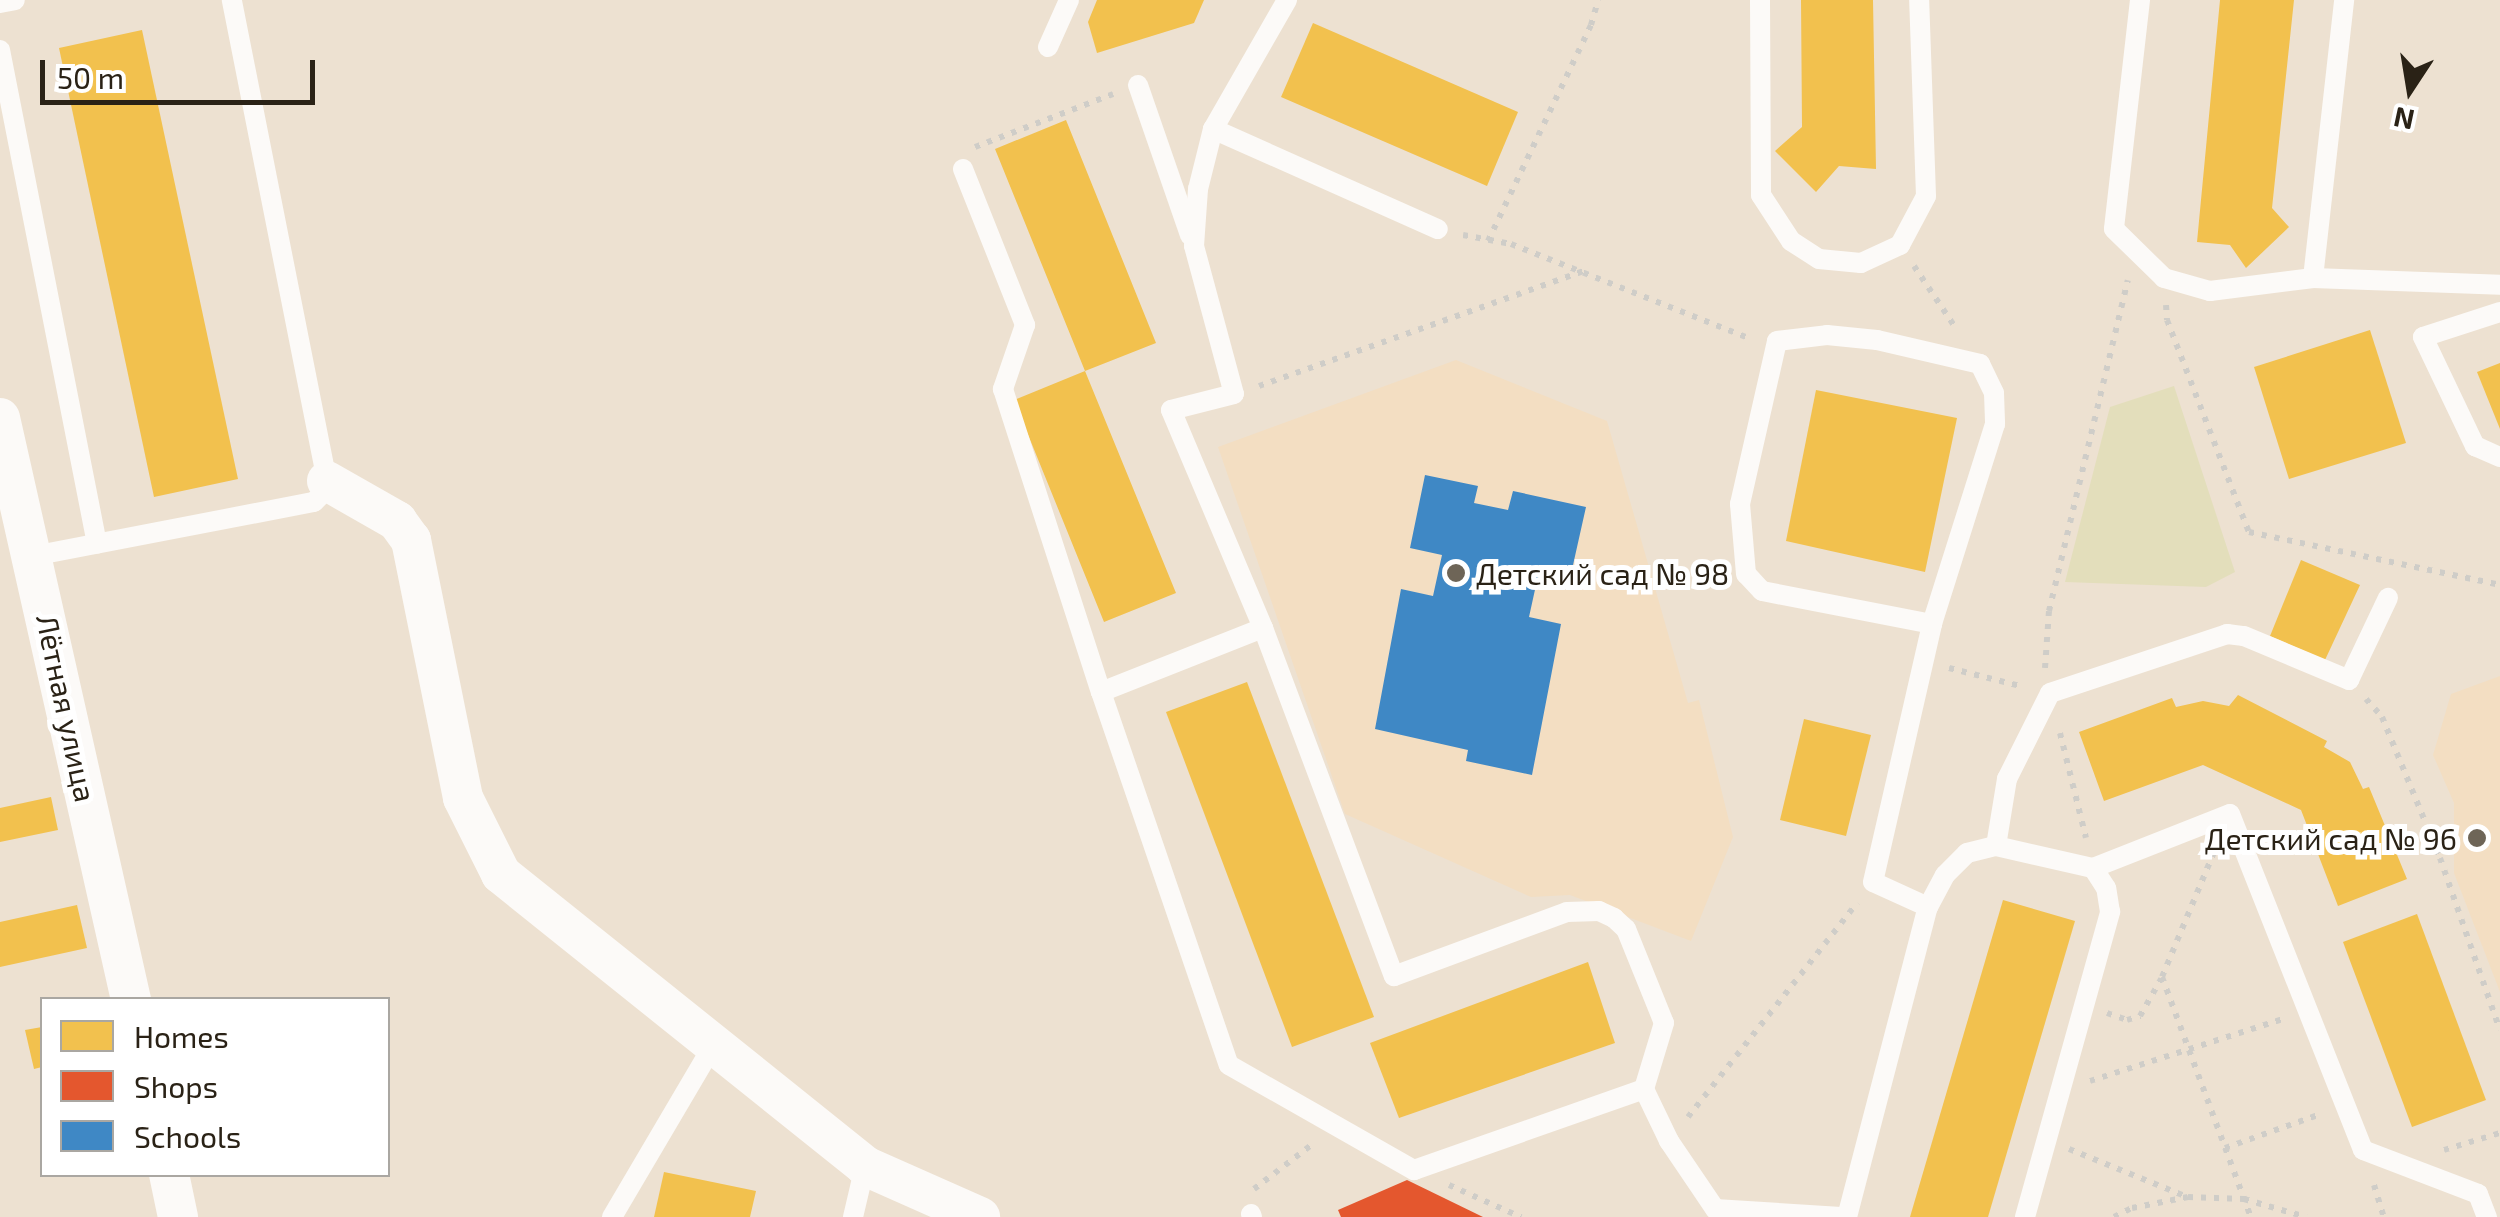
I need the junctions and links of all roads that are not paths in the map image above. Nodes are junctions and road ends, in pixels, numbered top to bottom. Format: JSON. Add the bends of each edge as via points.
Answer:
{"nodes":[{"id":1,"x":15,"y":0,"type":"edge"},
{"id":2,"x":232,"y":0,"type":"edge"},
{"id":3,"x":1070,"y":0,"type":"edge"},
{"id":4,"x":1287,"y":0,"type":"edge"},
{"id":5,"x":1760,"y":0,"type":"edge"},
{"id":6,"x":1918,"y":0,"type":"edge"},
{"id":7,"x":2140,"y":0,"type":"edge"},
{"id":8,"x":2344,"y":0,"type":"edge"},
{"id":9,"x":0,"y":3,"type":"edge"},
{"id":10,"x":1048,"y":46,"type":"dead end"},
{"id":11,"x":0,"y":50,"type":"edge"},
{"id":12,"x":1138,"y":85,"type":"road end"},
{"id":13,"x":1213,"y":129,"type":"junction"},
{"id":14,"x":963,"y":169,"type":"road end"},
{"id":15,"x":1438,"y":229,"type":"road end"},
{"id":16,"x":1194,"y":246,"type":"junction"},
{"id":17,"x":2313,"y":278,"type":"junction"},
{"id":18,"x":2500,"y":285,"type":"edge"},
{"id":19,"x":2500,"y":312,"type":"edge"},
{"id":20,"x":3,"y":444,"type":"edge"},
{"id":21,"x":2500,"y":457,"type":"edge"},
{"id":22,"x":326,"y":481,"type":"junction"},
{"id":23,"x":97,"y":544,"type":"junction"},
{"id":24,"x":34,"y":556,"type":"junction"},
{"id":25,"x":2388,"y":598,"type":"dead end"},
{"id":26,"x":1932,"y":624,"type":"junction"},
{"id":27,"x":1264,"y":628,"type":"junction"},
{"id":28,"x":1100,"y":692,"type":"junction"},
{"id":29,"x":1996,"y":846,"type":"junction"},
{"id":30,"x":2094,"y":868,"type":"junction"},
{"id":31,"x":1928,"y":907,"type":"junction"},
{"id":32,"x":130,"y":997,"type":"edge"},
{"id":33,"x":714,"y":1044,"type":"junction"},
{"id":34,"x":1644,"y":1089,"type":"junction"},
{"id":35,"x":865,"y":1166,"type":"junction"},
{"id":36,"x":170,"y":1177,"type":"edge"},
{"id":37,"x":178,"y":1217,"type":"edge"},
{"id":38,"x":612,"y":1217,"type":"edge"},
{"id":39,"x":853,"y":1217,"type":"edge"},
{"id":40,"x":980,"y":1217,"type":"edge"},
{"id":41,"x":1844,"y":1217,"type":"edge"},
{"id":42,"x":2025,"y":1217,"type":"edge"},
{"id":43,"x":2487,"y":1217,"type":"edge"}],
"edges":[{"from":1,"to":9,"type":"lane"},
{"from":2,"to":22,"type":"lane"},
{"from":3,"to":10,"type":"lane"},
{"from":4,"to":13,"type":"lane"},
{"from":5,"to":6,"type":"lane","via":[[1761,195],[1791,241],[1819,260],[1861,263],[1900,244],[1926,196]]},
{"from":7,"to":17,"type":"lane","via":[[2114,229],[2164,278],[2210,290]]},
{"from":8,"to":17,"type":"lane"},
{"from":11,"to":23,"type":"lane"},
{"from":12,"to":16,"type":"lane"},
{"from":13,"to":15,"type":"lane"},
{"from":13,"to":16,"type":"lane","via":[[1198,189]]},
{"from":14,"to":28,"type":"lane","via":[[1025,326],[1002,389]]},
{"from":16,"to":27,"type":"lane","via":[[1234,394],[1171,410]]},
{"from":17,"to":18,"type":"lane"},
{"from":19,"to":21,"type":"lane","via":[[2424,337],[2475,446]]},
{"from":20,"to":24,"type":"street","name":"Лётная улица"},
{"from":22,"to":23,"type":"lane","via":[[314,502]]},
{"from":22,"to":33,"type":"street","via":[[397,522],[411,540],[463,798],[501,874]]},
{"from":23,"to":24,"type":"lane"},
{"from":24,"to":32,"type":"street","name":"Лётная улица"},
{"from":25,"to":29,"type":"lane","via":[[2349,680],[2228,634],[2050,693],[2007,780]]},
{"from":26,"to":26,"type":"lane","via":[[1762,591],[1746,574],[1740,504],[1778,341],[1827,334],[1980,364],[1994,393],[1995,424]]},
{"from":26,"to":31,"type":"lane","via":[[1874,882]]},
{"from":27,"to":28,"type":"lane"},
{"from":27,"to":34,"type":"lane","via":[[1394,976],[1566,912],[1599,910],[1626,929],[1664,1024]]},
{"from":28,"to":34,"type":"lane","via":[[1230,1066],[1414,1170]]},
{"from":29,"to":30,"type":"lane"},
{"from":29,"to":31,"type":"lane","via":[[1967,853]]},
{"from":30,"to":42,"type":"lane","via":[[2110,912]]},
{"from":30,"to":43,"type":"lane","via":[[2230,814],[2363,1150],[2478,1194]]},
{"from":31,"to":41,"type":"lane"},
{"from":33,"to":35,"type":"street"},
{"from":33,"to":38,"type":"lane"},
{"from":34,"to":41,"type":"lane","via":[[1715,1209]]},
{"from":35,"to":39,"type":"lane"},
{"from":35,"to":40,"type":"street"},
{"from":36,"to":37,"type":"street"}]}
